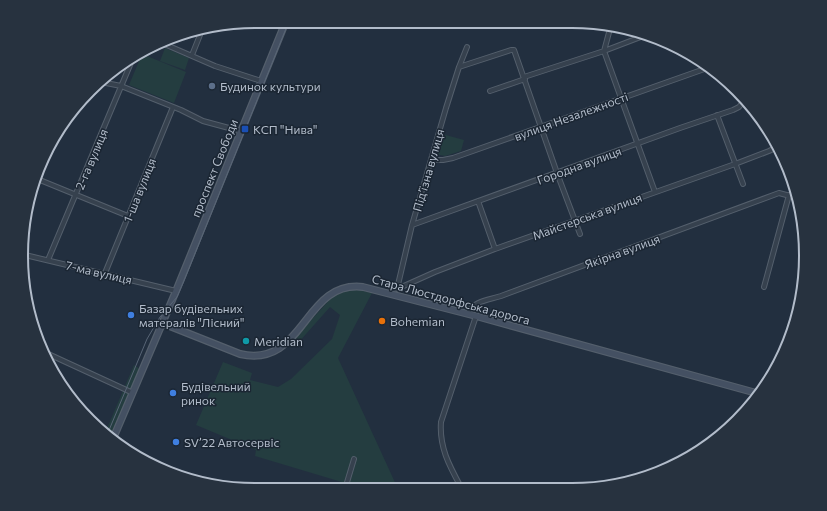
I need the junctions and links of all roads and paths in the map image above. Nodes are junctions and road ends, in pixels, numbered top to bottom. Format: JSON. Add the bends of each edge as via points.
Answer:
{"nodes":[{"id":1,"x":283,"y":28,"type":"edge"},
{"id":2,"x":610,"y":31,"type":"edge"},
{"id":3,"x":200,"y":35,"type":"edge"},
{"id":4,"x":638,"y":38,"type":"edge"},
{"id":5,"x":168,"y":45,"type":"edge"},
{"id":6,"x":467,"y":47,"type":"dead end"},
{"id":7,"x":604,"y":51,"type":"junction"},
{"id":8,"x":192,"y":55,"type":"junction"},
{"id":9,"x":130,"y":65,"type":"edge"},
{"id":10,"x":459,"y":67,"type":"junction"},
{"id":11,"x":703,"y":70,"type":"edge"},
{"id":12,"x":525,"y":78,"type":"junction"},
{"id":13,"x":261,"y":81,"type":"junction"},
{"id":14,"x":106,"y":83,"type":"edge"},
{"id":15,"x":122,"y":86,"type":"junction"},
{"id":16,"x":490,"y":91,"type":"dead end"},
{"id":17,"x":621,"y":98,"type":"junction"},
{"id":18,"x":741,"y":104,"type":"edge"},
{"id":19,"x":173,"y":107,"type":"junction"},
{"id":20,"x":717,"y":116,"type":"junction"},
{"id":21,"x":540,"y":126,"type":"junction"},
{"id":22,"x":240,"y":131,"type":"junction"},
{"id":23,"x":637,"y":144,"type":"junction"},
{"id":24,"x":773,"y":149,"type":"edge"},
{"id":25,"x":432,"y":160,"type":"junction"},
{"id":26,"x":735,"y":164,"type":"junction"},
{"id":27,"x":557,"y":173,"type":"junction"},
{"id":28,"x":41,"y":180,"type":"edge"},
{"id":29,"x":743,"y":184,"type":"dead end"},
{"id":30,"x":654,"y":192,"type":"junction"},
{"id":31,"x":76,"y":195,"type":"junction"},
{"id":32,"x":789,"y":195,"type":"joint"},
{"id":33,"x":478,"y":201,"type":"junction"},
{"id":34,"x":128,"y":216,"type":"junction"},
{"id":35,"x":576,"y":221,"type":"junction"},
{"id":36,"x":412,"y":225,"type":"junction"},
{"id":37,"x":580,"y":234,"type":"dead end"},
{"id":38,"x":495,"y":249,"type":"junction"},
{"id":39,"x":28,"y":256,"type":"edge"},
{"id":40,"x":48,"y":260,"type":"junction"},
{"id":41,"x":105,"y":272,"type":"junction"},
{"id":42,"x":764,"y":287,"type":"dead end"},
{"id":43,"x":397,"y":289,"type":"junction"},
{"id":44,"x":176,"y":290,"type":"junction"},
{"id":45,"x":394,"y":295,"type":"junction"},
{"id":46,"x":468,"y":313,"type":"junction"},
{"id":47,"x":476,"y":316,"type":"junction"},
{"id":48,"x":162,"y":323,"type":"junction"},
{"id":49,"x":51,"y":355,"type":"edge"},
{"id":50,"x":753,"y":392,"type":"edge"},
{"id":51,"x":133,"y":393,"type":"junction"},
{"id":52,"x":115,"y":434,"type":"edge"},
{"id":53,"x":354,"y":459,"type":"dead end"},
{"id":54,"x":347,"y":483,"type":"edge"},
{"id":55,"x":459,"y":483,"type":"edge"}],
"edges":[{"from":1,"to":13,"type":"main road","name":"проспект Свободи"},
{"from":2,"to":7,"type":"street"},
{"from":3,"to":8,"type":"street"},
{"from":4,"to":7,"type":"street"},
{"from":5,"to":8,"type":"street"},
{"from":6,"to":10,"type":"street","name":"Підʼїзна вулиця"},
{"from":7,"to":12,"type":"street"},
{"from":7,"to":17,"type":"street"},
{"from":8,"to":13,"type":"street","via":[[215,66]]},
{"from":9,"to":15,"type":"street","name":"2-га вулиця"},
{"from":10,"to":12,"type":"street","via":[[514,50]]},
{"from":10,"to":25,"type":"street","name":"Підʼїзна вулиця"},
{"from":11,"to":17,"type":"street","name":"вулиця Незалежності"},
{"from":12,"to":16,"type":"street"},
{"from":12,"to":21,"type":"street"},
{"from":13,"to":22,"type":"main road","name":"проспект Свободи"},
{"from":14,"to":15,"type":"street"},
{"from":15,"to":19,"type":"street"},
{"from":15,"to":31,"type":"street","name":"2-га вулиця"},
{"from":17,"to":21,"type":"street","name":"вулиця Незалежності"},
{"from":17,"to":23,"type":"street"},
{"from":18,"to":20,"type":"street","name":"Городна вулиця","via":[[736,109]]},
{"from":19,"to":22,"type":"street","via":[[199,120]]},
{"from":19,"to":34,"type":"street","name":"1-ша вулиця"},
{"from":20,"to":23,"type":"street","name":"Городна вулиця"},
{"from":20,"to":26,"type":"street"},
{"from":21,"to":25,"type":"street","name":"вулиця Незалежності","via":[[453,158]]},
{"from":21,"to":27,"type":"street"},
{"from":22,"to":44,"type":"main road","name":"проспект Свободи"},
{"from":23,"to":27,"type":"street","name":"Городна вулиця"},
{"from":23,"to":30,"type":"street"},
{"from":24,"to":26,"type":"street","name":"Майстерська вулиця"},
{"from":25,"to":36,"type":"street","name":"Підʼїзна вулиця"},
{"from":26,"to":29,"type":"street"},
{"from":26,"to":30,"type":"street","name":"Майстерська вулиця"},
{"from":27,"to":33,"type":"street","name":"Городна вулиця"},
{"from":27,"to":35,"type":"street"},
{"from":28,"to":31,"type":"street"},
{"from":30,"to":35,"type":"street","name":"Майстерська вулиця"},
{"from":31,"to":34,"type":"street"},
{"from":31,"to":40,"type":"street","name":"2-га вулиця"},
{"from":32,"to":42,"type":"street"},
{"from":32,"to":46,"type":"street","name":"Якірна вулиця","via":[[779,193],[475,304]]},
{"from":33,"to":36,"type":"street","name":"Городна вулиця"},
{"from":33,"to":38,"type":"street"},
{"from":34,"to":41,"type":"street","name":"1-ша вулиця"},
{"from":35,"to":37,"type":"street"},
{"from":35,"to":38,"type":"street","name":"Майстерська вулиця"},
{"from":36,"to":43,"type":"street","name":"Підʼїзна вулиця"},
{"from":38,"to":43,"type":"street","name":"Майстерська вулиця"},
{"from":39,"to":40,"type":"street","name":"7-ма вулиця"},
{"from":40,"to":41,"type":"street","name":"7-ма вулиця"},
{"from":41,"to":44,"type":"street","name":"7-ма вулиця"},
{"from":43,"to":45,"type":"street","name":"Підʼїзна вулиця"},
{"from":44,"to":48,"type":"main road","name":"проспект Свободи"},
{"from":45,"to":46,"type":"main road","name":"Стара Люстдорфська дорога"},
{"from":45,"to":48,"type":"main road","name":"Стара Люстдорфська дорога","via":[[358,286],[335,291],[284,344],[274,352],[262,356],[240,354]]},
{"from":46,"to":47,"type":"main road","name":"Стара Люстдорфська дорога"},
{"from":47,"to":50,"type":"main road","name":"Стара Люстдорфська дорога"},
{"from":47,"to":55,"type":"street","via":[[441,422],[445,456]]},
{"from":48,"to":51,"type":"main road","name":"проспект Свободи"},
{"from":49,"to":51,"type":"street"},
{"from":51,"to":52,"type":"main road","name":"проспект Свободи"},
{"from":53,"to":54,"type":"street"}]}
